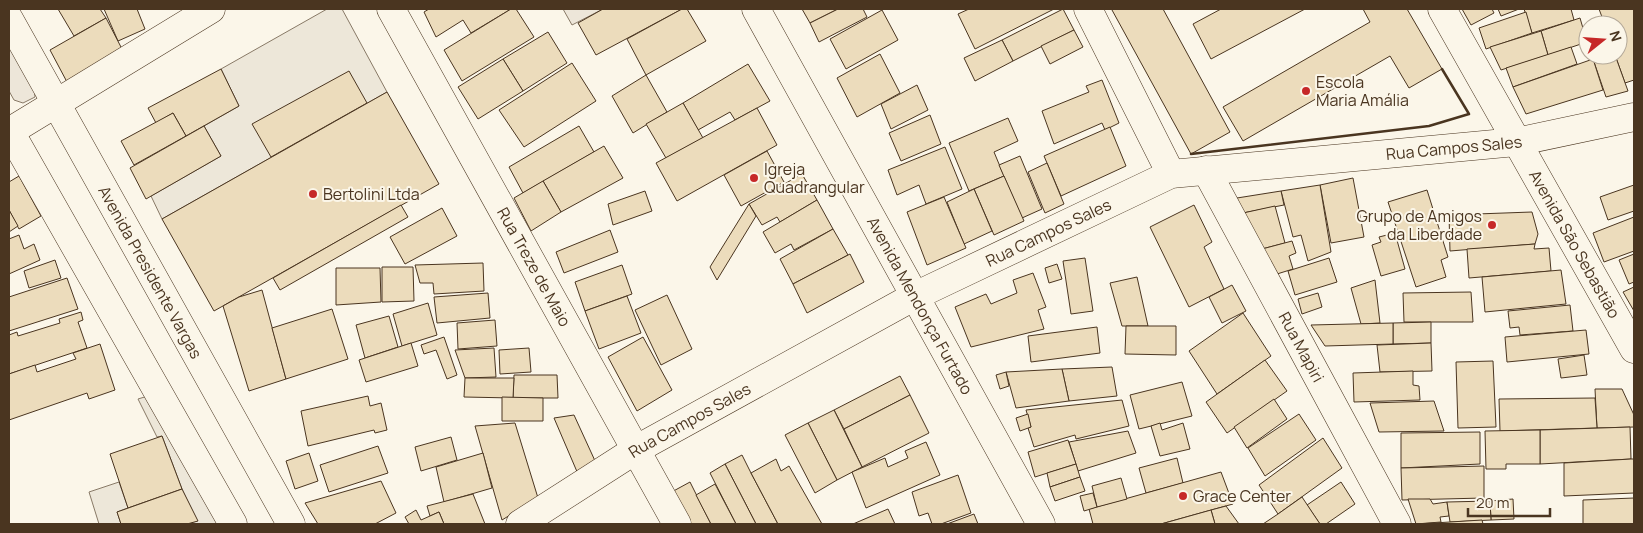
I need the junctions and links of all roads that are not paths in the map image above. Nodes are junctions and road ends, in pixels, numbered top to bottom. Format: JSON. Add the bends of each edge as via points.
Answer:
{"nodes":[{"id":1,"x":211,"y":9,"type":"edge"},
{"id":2,"x":391,"y":9,"type":"edge"},
{"id":3,"x":756,"y":9,"type":"edge"},
{"id":4,"x":1088,"y":9,"type":"edge"},
{"id":5,"x":1442,"y":9,"type":"edge"},
{"id":6,"x":9,"y":19,"type":"edge"},
{"id":7,"x":55,"y":105,"type":"junction"},
{"id":8,"x":1634,"y":117,"type":"edge"},
{"id":9,"x":9,"y":131,"type":"edge"},
{"id":10,"x":1516,"y":142,"type":"junction"},
{"id":11,"x":1206,"y":170,"type":"junction"},
{"id":12,"x":1171,"y":174,"type":"junction"},
{"id":13,"x":915,"y":296,"type":"junction"},
{"id":14,"x":1634,"y":349,"type":"edge"},
{"id":15,"x":637,"y":449,"type":"junction"},
{"id":16,"x":233,"y":524,"type":"edge"},
{"id":17,"x":291,"y":524,"type":"edge"},
{"id":18,"x":520,"y":524,"type":"edge"},
{"id":19,"x":677,"y":524,"type":"edge"},
{"id":20,"x":1041,"y":524,"type":"edge"},
{"id":21,"x":1397,"y":524,"type":"edge"}],
"edges":[{"from":1,"to":7,"type":"street"},
{"from":2,"to":15,"type":"street","name":"Rua Treze de Maio"},
{"from":3,"to":13,"type":"street","name":"Avenida Mendonça Furtado"},
{"from":4,"to":12,"type":"street"},
{"from":5,"to":10,"type":"street","name":"Avenida São Sebastião"},
{"from":6,"to":7,"type":"street","name":"Avenida Presidente Vargas"},
{"from":7,"to":9,"type":"street"},
{"from":7,"to":17,"type":"street","name":"Avenida Presidente Vargas"},
{"from":8,"to":10,"type":"street","name":"Rua Campos Sales"},
{"from":9,"to":16,"type":"street"},
{"from":10,"to":11,"type":"street","name":"Rua Campos Sales"},
{"from":10,"to":14,"type":"street","name":"Avenida São Sebastião"},
{"from":11,"to":12,"type":"street","name":"Rua Campos Sales"},
{"from":11,"to":21,"type":"street","name":"Rua Mapiri"},
{"from":12,"to":13,"type":"street","name":"Rua Campos Sales"},
{"from":13,"to":15,"type":"street","name":"Rua Campos Sales"},
{"from":13,"to":20,"type":"street","name":"Avenida Mendonça Furtado"},
{"from":15,"to":18,"type":"street","name":"Rua Campos Sales"},
{"from":15,"to":19,"type":"street","name":"Rua Treze de Maio"}]}
